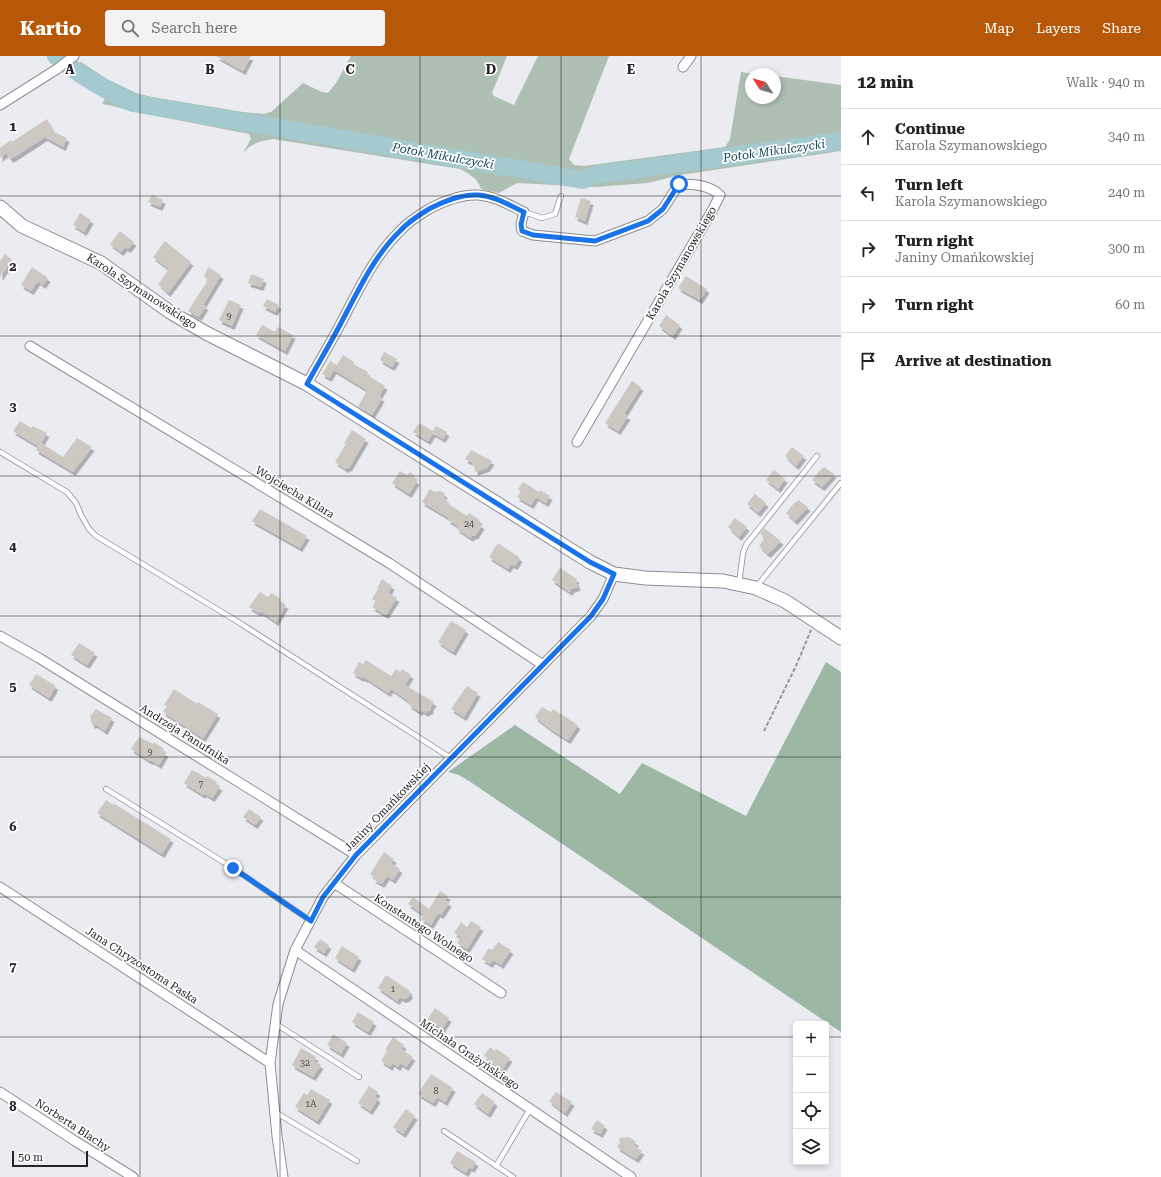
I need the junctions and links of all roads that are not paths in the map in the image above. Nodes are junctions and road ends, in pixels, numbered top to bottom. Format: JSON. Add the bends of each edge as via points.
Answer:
{"nodes":[{"id":1,"x":74,"y":56,"type":"edge"},
{"id":2,"x":691,"y":56,"type":"edge"},
{"id":3,"x":683,"y":67,"type":"dead end"},
{"id":4,"x":0,"y":105,"type":"edge"},
{"id":5,"x":561,"y":196,"type":"dead end"},
{"id":6,"x":0,"y":207,"type":"edge"},
{"id":7,"x":524,"y":212,"type":"junction"},
{"id":8,"x":30,"y":346,"type":"dead end"},
{"id":9,"x":307,"y":384,"type":"junction"},
{"id":10,"x":577,"y":442,"type":"dead end"},
{"id":11,"x":0,"y":452,"type":"edge"},
{"id":12,"x":817,"y":456,"type":"dead end"},
{"id":13,"x":841,"y":483,"type":"edge"},
{"id":14,"x":614,"y":574,"type":"junction"},
{"id":15,"x":739,"y":583,"type":"junction"},
{"id":16,"x":756,"y":588,"type":"junction"},
{"id":17,"x":0,"y":636,"type":"edge"},
{"id":18,"x":841,"y":638,"type":"edge"},
{"id":19,"x":543,"y":665,"type":"junction"},
{"id":20,"x":451,"y":758,"type":"junction"},
{"id":21,"x":106,"y":789,"type":"dead end"},
{"id":22,"x":356,"y":855,"type":"junction"},
{"id":23,"x":334,"y":883,"type":"junction"},
{"id":24,"x":0,"y":887,"type":"edge"},
{"id":25,"x":311,"y":921,"type":"junction"},
{"id":26,"x":295,"y":950,"type":"junction"},
{"id":27,"x":501,"y":993,"type":"dead end"},
{"id":28,"x":276,"y":1024,"type":"junction"},
{"id":29,"x":270,"y":1063,"type":"junction"},
{"id":30,"x":358,"y":1077,"type":"dead end"},
{"id":31,"x":0,"y":1092,"type":"edge"},
{"id":32,"x":530,"y":1108,"type":"junction"},
{"id":33,"x":275,"y":1112,"type":"junction"},
{"id":34,"x":444,"y":1131,"type":"dead end"},
{"id":35,"x":357,"y":1161,"type":"dead end"},
{"id":36,"x":496,"y":1166,"type":"junction"},
{"id":37,"x":133,"y":1177,"type":"edge"},
{"id":38,"x":283,"y":1177,"type":"edge"},
{"id":39,"x":513,"y":1177,"type":"edge"},
{"id":40,"x":631,"y":1177,"type":"edge"}],
"edges":[{"from":1,"to":4,"type":"street"},
{"from":2,"to":3,"type":"street"},
{"from":5,"to":7,"type":"lane","via":[[555,214],[542,218]]},
{"from":6,"to":9,"type":"street","name":"Karola Szymanowskiego","via":[[22,226],[101,263],[170,312],[206,333]]},
{"from":7,"to":9,"type":"street","via":[[490,197],[459,196],[438,204],[400,230],[373,264]]},
{"from":7,"to":10,"type":"street","name":"Karola Szymanowskiego","via":[[522,231],[533,235],[595,241],[648,221],[663,209],[679,184],[714,189],[720,195]]},
{"from":8,"to":19,"type":"street","name":"Wojciecha Kilara","via":[[389,563]]},
{"from":9,"to":14,"type":"street","name":"Karola Szymanowskiego","via":[[584,558]]},
{"from":11,"to":20,"type":"lane","via":[[67,492],[76,503],[89,530],[96,536],[235,620]]},
{"from":12,"to":15,"type":"lane","via":[[746,545]]},
{"from":13,"to":16,"type":"lane"},
{"from":14,"to":15,"type":"street","name":"Karola Szymanowskiego"},
{"from":14,"to":19,"type":"street","name":"Janiny Omańkowskiej","via":[[603,599],[591,616]]},
{"from":15,"to":16,"type":"street","name":"Karola Szymanowskiego"},
{"from":16,"to":18,"type":"street","name":"Karola Szymanowskiego","via":[[785,601]]},
{"from":17,"to":22,"type":"street","name":"Andrzeja Panufnika"},
{"from":19,"to":20,"type":"street","name":"Janiny Omańkowskiej"},
{"from":20,"to":22,"type":"street","name":"Janiny Omańkowskiej"},
{"from":21,"to":25,"type":"lane","via":[[233,868]]},
{"from":22,"to":23,"type":"street","name":"Janiny Omańkowskiej"},
{"from":23,"to":25,"type":"street","name":"Janiny Omańkowskiej","via":[[323,897]]},
{"from":23,"to":27,"type":"street","name":"Konstantego Wolnego"},
{"from":24,"to":29,"type":"street","name":"Jana Chryzostoma Paska"},
{"from":25,"to":26,"type":"street","name":"Janiny Omańkowskiej"},
{"from":26,"to":28,"type":"street","name":"Janiny Omańkowskiej","via":[[278,1004]]},
{"from":26,"to":32,"type":"street","name":"Michała Grażyńskiego"},
{"from":28,"to":29,"type":"street","name":"Janiny Omańkowskiej"},
{"from":28,"to":30,"type":"lane"},
{"from":29,"to":33,"type":"street","name":"Janiny Omańkowskiej"},
{"from":31,"to":37,"type":"street","name":"Norberta Blachy"},
{"from":32,"to":36,"type":"lane"},
{"from":32,"to":40,"type":"street","name":"Michała Grażyńskiego"},
{"from":33,"to":35,"type":"lane"},
{"from":33,"to":38,"type":"street","name":"Janiny Omańkowskiej"},
{"from":34,"to":36,"type":"lane"},
{"from":36,"to":39,"type":"lane"}]}
